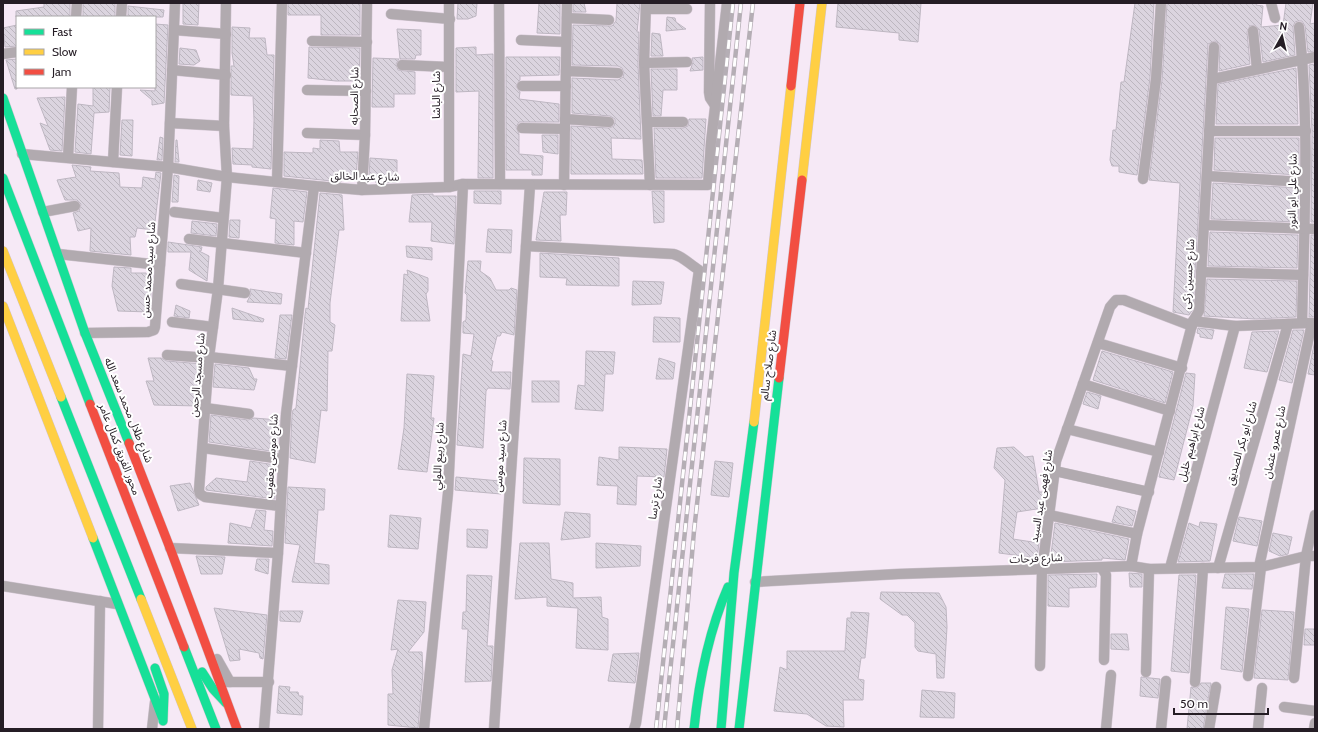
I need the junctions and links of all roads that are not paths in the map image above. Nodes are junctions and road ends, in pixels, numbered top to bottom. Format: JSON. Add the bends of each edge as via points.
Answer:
{"nodes":[{"id":1,"x":77,"y":3,"type":"edge"},
{"id":2,"x":122,"y":3,"type":"edge"},
{"id":3,"x":175,"y":3,"type":"edge"},
{"id":4,"x":226,"y":3,"type":"edge"},
{"id":5,"x":282,"y":3,"type":"edge"},
{"id":6,"x":367,"y":3,"type":"edge"},
{"id":7,"x":449,"y":3,"type":"edge"},
{"id":8,"x":499,"y":3,"type":"edge"},
{"id":9,"x":567,"y":3,"type":"edge"},
{"id":10,"x":710,"y":3,"type":"edge"},
{"id":11,"x":727,"y":3,"type":"edge"},
{"id":12,"x":800,"y":3,"type":"edge"},
{"id":13,"x":822,"y":3,"type":"edge"},
{"id":14,"x":1161,"y":3,"type":"edge"},
{"id":15,"x":1271,"y":3,"type":"edge"},
{"id":16,"x":646,"y":6,"type":"edge"},
{"id":17,"x":687,"y":9,"type":"dead end"},
{"id":18,"x":391,"y":14,"type":"dead end"},
{"id":19,"x":76,"y":16,"type":"edge"},
{"id":20,"x":121,"y":16,"type":"edge"},
{"id":21,"x":566,"y":18,"type":"junction"},
{"id":22,"x":1275,"y":18,"type":"dead end"},
{"id":23,"x":450,"y":19,"type":"junction"},
{"id":24,"x":609,"y":20,"type":"dead end"},
{"id":25,"x":1299,"y":26,"type":"dead end"},
{"id":26,"x":174,"y":30,"type":"junction"},
{"id":27,"x":1253,"y":30,"type":"dead end"},
{"id":28,"x":226,"y":34,"type":"junction"},
{"id":29,"x":521,"y":40,"type":"dead end"},
{"id":30,"x":312,"y":41,"type":"dead end"},
{"id":31,"x":366,"y":42,"type":"junction"},
{"id":32,"x":566,"y":42,"type":"junction"},
{"id":33,"x":1214,"y":47,"type":"dead end"},
{"id":34,"x":16,"y":52,"type":"edge"},
{"id":35,"x":3,"y":54,"type":"edge"},
{"id":36,"x":1315,"y":57,"type":"edge"},
{"id":37,"x":1303,"y":60,"type":"junction"},
{"id":38,"x":687,"y":62,"type":"dead end"},
{"id":39,"x":644,"y":63,"type":"junction"},
{"id":40,"x":402,"y":65,"type":"dead end"},
{"id":41,"x":448,"y":67,"type":"junction"},
{"id":42,"x":1257,"y":69,"type":"junction"},
{"id":43,"x":172,"y":70,"type":"junction"},
{"id":44,"x":566,"y":71,"type":"junction"},
{"id":45,"x":618,"y":73,"type":"dead end"},
{"id":46,"x":226,"y":75,"type":"junction"},
{"id":47,"x":1213,"y":79,"type":"junction"},
{"id":48,"x":522,"y":86,"type":"dead end"},
{"id":49,"x":566,"y":86,"type":"junction"},
{"id":50,"x":72,"y":88,"type":"edge"},
{"id":51,"x":117,"y":88,"type":"edge"},
{"id":52,"x":307,"y":90,"type":"dead end"},
{"id":53,"x":366,"y":91,"type":"junction"},
{"id":54,"x":3,"y":98,"type":"edge"},
{"id":55,"x":716,"y":107,"type":"junction"},
{"id":56,"x":609,"y":122,"type":"dead end"},
{"id":57,"x":647,"y":122,"type":"junction"},
{"id":58,"x":683,"y":122,"type":"dead end"},
{"id":59,"x":170,"y":123,"type":"junction"},
{"id":60,"x":565,"y":124,"type":"junction"},
{"id":61,"x":224,"y":126,"type":"junction"},
{"id":62,"x":522,"y":128,"type":"dead end"},
{"id":63,"x":1209,"y":131,"type":"junction"},
{"id":64,"x":1306,"y":131,"type":"junction"},
{"id":65,"x":307,"y":133,"type":"dead end"},
{"id":66,"x":365,"y":135,"type":"junction"},
{"id":67,"x":22,"y":154,"type":"junction"},
{"id":68,"x":68,"y":157,"type":"junction"},
{"id":69,"x":113,"y":162,"type":"junction"},
{"id":70,"x":168,"y":168,"type":"junction"},
{"id":71,"x":1207,"y":176,"type":"junction"},
{"id":72,"x":227,"y":177,"type":"junction"},
{"id":73,"x":3,"y":178,"type":"edge"},
{"id":74,"x":1143,"y":179,"type":"dead end"},
{"id":75,"x":277,"y":182,"type":"junction"},
{"id":76,"x":1304,"y":182,"type":"junction"},
{"id":77,"x":463,"y":184,"type":"junction"},
{"id":78,"x":500,"y":184,"type":"junction"},
{"id":79,"x":530,"y":185,"type":"junction"},
{"id":80,"x":564,"y":185,"type":"junction"},
{"id":81,"x":650,"y":185,"type":"junction"},
{"id":82,"x":314,"y":186,"type":"junction"},
{"id":83,"x":449,"y":187,"type":"junction"},
{"id":84,"x":362,"y":190,"type":"junction"},
{"id":85,"x":76,"y":206,"type":"dead end"},
{"id":86,"x":43,"y":212,"type":"junction"},
{"id":87,"x":174,"y":212,"type":"dead end"},
{"id":88,"x":223,"y":218,"type":"junction"},
{"id":89,"x":1204,"y":225,"type":"junction"},
{"id":90,"x":1303,"y":228,"type":"junction"},
{"id":91,"x":1315,"y":228,"type":"edge"},
{"id":92,"x":189,"y":239,"type":"dead end"},
{"id":93,"x":785,"y":241,"type":"junction"},
{"id":94,"x":222,"y":243,"type":"junction"},
{"id":95,"x":526,"y":246,"type":"junction"},
{"id":96,"x":3,"y":251,"type":"edge"},
{"id":97,"x":306,"y":253,"type":"junction"},
{"id":98,"x":58,"y":254,"type":"junction"},
{"id":99,"x":160,"y":265,"type":"junction"},
{"id":100,"x":1201,"y":272,"type":"junction"},
{"id":101,"x":1303,"y":275,"type":"junction"},
{"id":102,"x":181,"y":284,"type":"dead end"},
{"id":103,"x":218,"y":289,"type":"junction"},
{"id":104,"x":245,"y":293,"type":"dead end"},
{"id":105,"x":3,"y":306,"type":"edge"},
{"id":106,"x":172,"y":322,"type":"dead end"},
{"id":107,"x":1193,"y":323,"type":"junction"},
{"id":108,"x":1310,"y":323,"type":"edge"},
{"id":109,"x":1288,"y":324,"type":"junction"},
{"id":110,"x":1235,"y":326,"type":"junction"},
{"id":111,"x":213,"y":327,"type":"junction"},
{"id":112,"x":85,"y":333,"type":"junction"},
{"id":113,"x":1098,"y":343,"type":"junction"},
{"id":114,"x":168,"y":355,"type":"dead end"},
{"id":115,"x":209,"y":357,"type":"junction"},
{"id":116,"x":292,"y":366,"type":"junction"},
{"id":117,"x":1182,"y":368,"type":"junction"},
{"id":118,"x":1083,"y":384,"type":"junction"},
{"id":119,"x":206,"y":408,"type":"junction"},
{"id":120,"x":1170,"y":411,"type":"junction"},
{"id":121,"x":249,"y":414,"type":"dead end"},
{"id":122,"x":1067,"y":429,"type":"junction"},
{"id":123,"x":202,"y":448,"type":"junction"},
{"id":124,"x":1159,"y":452,"type":"junction"},
{"id":125,"x":282,"y":459,"type":"junction"},
{"id":126,"x":1055,"y":471,"type":"junction"},
{"id":127,"x":1149,"y":492,"type":"junction"},
{"id":128,"x":280,"y":506,"type":"junction"},
{"id":129,"x":1049,"y":514,"type":"junction"},
{"id":130,"x":1315,"y":515,"type":"edge"},
{"id":131,"x":1137,"y":534,"type":"junction"},
{"id":132,"x":142,"y":538,"type":"junction"},
{"id":133,"x":118,"y":541,"type":"junction"},
{"id":134,"x":170,"y":548,"type":"junction"},
{"id":135,"x":278,"y":553,"type":"junction"},
{"id":136,"x":1311,"y":556,"type":"edge"},
{"id":137,"x":1131,"y":566,"type":"junction"},
{"id":138,"x":118,"y":567,"type":"dead end"},
{"id":139,"x":1260,"y":567,"type":"junction"},
{"id":140,"x":1102,"y":568,"type":"junction"},
{"id":141,"x":1170,"y":568,"type":"junction"},
{"id":142,"x":1203,"y":568,"type":"junction"},
{"id":143,"x":1218,"y":568,"type":"junction"},
{"id":144,"x":1149,"y":569,"type":"junction"},
{"id":145,"x":1042,"y":570,"type":"junction"},
{"id":146,"x":734,"y":573,"type":"junction"},
{"id":147,"x":755,"y":582,"type":"junction"},
{"id":148,"x":3,"y":586,"type":"edge"},
{"id":149,"x":100,"y":601,"type":"junction"},
{"id":150,"x":117,"y":604,"type":"junction"},
{"id":151,"x":202,"y":633,"type":"junction"},
{"id":152,"x":1104,"y":660,"type":"dead end"},
{"id":153,"x":153,"y":662,"type":"dead end"},
{"id":154,"x":1040,"y":666,"type":"dead end"},
{"id":155,"x":1146,"y":672,"type":"dead end"},
{"id":156,"x":1111,"y":675,"type":"dead end"},
{"id":157,"x":1248,"y":676,"type":"dead end"},
{"id":158,"x":1294,"y":678,"type":"dead end"},
{"id":159,"x":1166,"y":681,"type":"dead end"},
{"id":160,"x":230,"y":682,"type":"junction"},
{"id":161,"x":269,"y":682,"type":"junction"},
{"id":162,"x":1195,"y":682,"type":"dead end"},
{"id":163,"x":218,"y":683,"type":"junction"},
{"id":164,"x":1216,"y":687,"type":"dead end"},
{"id":165,"x":1262,"y":688,"type":"dead end"},
{"id":166,"x":155,"y":700,"type":"junction"},
{"id":167,"x":226,"y":702,"type":"junction"},
{"id":168,"x":1284,"y":707,"type":"dead end"},
{"id":169,"x":1315,"y":711,"type":"edge"},
{"id":170,"x":1315,"y":723,"type":"edge"},
{"id":171,"x":165,"y":725,"type":"edge"},
{"id":172,"x":694,"y":728,"type":"edge"},
{"id":173,"x":98,"y":729,"type":"edge"},
{"id":174,"x":152,"y":729,"type":"edge"},
{"id":175,"x":192,"y":729,"type":"edge"},
{"id":176,"x":216,"y":729,"type":"edge"},
{"id":177,"x":237,"y":729,"type":"edge"},
{"id":178,"x":264,"y":729,"type":"edge"},
{"id":179,"x":424,"y":729,"type":"edge"},
{"id":180,"x":494,"y":729,"type":"edge"},
{"id":181,"x":634,"y":729,"type":"edge"},
{"id":182,"x":721,"y":729,"type":"edge"},
{"id":183,"x":739,"y":729,"type":"edge"},
{"id":184,"x":1106,"y":729,"type":"edge"},
{"id":185,"x":1161,"y":729,"type":"edge"},
{"id":186,"x":1209,"y":729,"type":"edge"},
{"id":187,"x":1258,"y":729,"type":"edge"},
{"id":188,"x":1314,"y":729,"type":"edge"}],
"edges":[{"from":1,"to":19,"type":"street"},
{"from":2,"to":20,"type":"street"},
{"from":3,"to":26,"type":"street","name":"شارع سيد محمد حسن"},
{"from":4,"to":28,"type":"street","name":"شارع مسجد الرحمن"},
{"from":5,"to":75,"type":"street"},
{"from":6,"to":31,"type":"street","name":"شارع الصحابه"},
{"from":7,"to":23,"type":"street","name":"شارع الباشا"},
{"from":8,"to":78,"type":"street"},
{"from":9,"to":21,"type":"street"},
{"from":10,"to":55,"type":"street","via":[[709,92]]},
{"from":11,"to":55,"type":"street"},
{"from":12,"to":93,"type":"main road","name":"شارع صلاح سالم"},
{"from":13,"to":93,"type":"main road","name":"شارع صلاح سالم"},
{"from":14,"to":74,"type":"street","via":[[1156,79]]},
{"from":15,"to":22,"type":"street"},
{"from":16,"to":17,"type":"street"},
{"from":16,"to":39,"type":"street"},
{"from":18,"to":23,"type":"street"},
{"from":21,"to":24,"type":"street"},
{"from":21,"to":32,"type":"street"},
{"from":23,"to":41,"type":"street","name":"شارع الباشا"},
{"from":25,"to":37,"type":"street","name":"شارع علي ابو النور"},
{"from":26,"to":28,"type":"street"},
{"from":26,"to":43,"type":"street","name":"شارع سيد محمد حسن"},
{"from":27,"to":42,"type":"street"},
{"from":28,"to":46,"type":"street","name":"شارع مسجد الرحمن"},
{"from":29,"to":32,"type":"street"},
{"from":30,"to":31,"type":"street"},
{"from":31,"to":53,"type":"street","name":"شارع الصحابه"},
{"from":32,"to":44,"type":"street"},
{"from":33,"to":47,"type":"street","name":"شارع حسين زكى"},
{"from":34,"to":35,"type":"street"},
{"from":36,"to":37,"type":"street"},
{"from":37,"to":42,"type":"street"},
{"from":37,"to":64,"type":"street","name":"شارع علي ابو النور"},
{"from":38,"to":39,"type":"street"},
{"from":39,"to":57,"type":"street"},
{"from":40,"to":41,"type":"street"},
{"from":41,"to":83,"type":"street","name":"شارع الباشا"},
{"from":42,"to":47,"type":"street"},
{"from":43,"to":46,"type":"street"},
{"from":43,"to":59,"type":"street","name":"شارع سيد محمد حسن"},
{"from":44,"to":45,"type":"street"},
{"from":44,"to":49,"type":"street"},
{"from":46,"to":61,"type":"street","name":"شارع مسجد الرحمن"},
{"from":47,"to":63,"type":"street","name":"شارع حسين زكى"},
{"from":48,"to":49,"type":"street"},
{"from":49,"to":60,"type":"street"},
{"from":50,"to":68,"type":"street"},
{"from":51,"to":69,"type":"street"},
{"from":52,"to":53,"type":"street"},
{"from":53,"to":66,"type":"street","name":"شارع الصحابه"},
{"from":54,"to":67,"type":"main road","name":"شارع طلال محمد سعد الله"},
{"from":55,"to":81,"type":"street","name":"شارع عبد الخالق","via":[[708,185]]},
{"from":56,"to":60,"type":"street"},
{"from":57,"to":58,"type":"street"},
{"from":57,"to":81,"type":"street"},
{"from":59,"to":61,"type":"street"},
{"from":59,"to":70,"type":"street","name":"شارع سيد محمد حسن"},
{"from":60,"to":62,"type":"street"},
{"from":60,"to":80,"type":"street"},
{"from":61,"to":72,"type":"street","name":"شارع مسجد الرحمن"},
{"from":63,"to":64,"type":"street"},
{"from":63,"to":71,"type":"street","name":"شارع حسين زكى"},
{"from":64,"to":76,"type":"street","name":"شارع علي ابو النور"},
{"from":65,"to":66,"type":"street"},
{"from":66,"to":84,"type":"street","name":"شارع الصحابه"},
{"from":67,"to":68,"type":"street","name":"شارع عبد الخالق"},
{"from":67,"to":86,"type":"main road","name":"شارع طلال محمد سعد الله"},
{"from":68,"to":69,"type":"street","name":"شارع عبد الخالق"},
{"from":69,"to":70,"type":"street","name":"شارع عبد الخالق"},
{"from":70,"to":72,"type":"street","name":"شارع عبد الخالق"},
{"from":70,"to":99,"type":"street","name":"شارع سيد محمد حسن"},
{"from":71,"to":76,"type":"street"},
{"from":71,"to":89,"type":"street","name":"شارع حسين زكى"},
{"from":72,"to":75,"type":"street","name":"شارع عبد الخالق"},
{"from":72,"to":88,"type":"street","name":"شارع مسجد الرحمن"},
{"from":73,"to":132,"type":"main road","name":"محور الفريق كمال عامر"},
{"from":75,"to":82,"type":"street","name":"شارع عبد الخالق"},
{"from":76,"to":90,"type":"street","name":"شارع علي ابو النور"},
{"from":77,"to":78,"type":"street","name":"شارع عبد الخالق"},
{"from":77,"to":83,"type":"street","name":"شارع عبد الخالق"},
{"from":77,"to":179,"type":"street","name":"شارع ربيع اللولي","via":[[448,493]]},
{"from":78,"to":79,"type":"street","name":"شارع عبد الخالق"},
{"from":79,"to":80,"type":"street","name":"شارع عبد الخالق"},
{"from":79,"to":95,"type":"street","name":"شارع سيد موسى"},
{"from":80,"to":81,"type":"street","name":"شارع عبد الخالق"},
{"from":82,"to":84,"type":"street","name":"شارع عبد الخالق"},
{"from":82,"to":97,"type":"street","name":"شارع موسى يعقوب"},
{"from":83,"to":84,"type":"street","name":"شارع عبد الخالق"},
{"from":85,"to":86,"type":"street"},
{"from":86,"to":98,"type":"main road","name":"شارع طلال محمد سعد الله"},
{"from":87,"to":88,"type":"street"},
{"from":88,"to":94,"type":"street","name":"شارع مسجد الرحمن"},
{"from":89,"to":90,"type":"street"},
{"from":89,"to":100,"type":"street","name":"شارع حسين زكى"},
{"from":90,"to":91,"type":"street"},
{"from":90,"to":101,"type":"street","name":"شارع علي ابو النور"},
{"from":92,"to":94,"type":"street"},
{"from":93,"to":146,"type":"main road","name":"شارع صلاح سالم","via":[[763,352]]},
{"from":93,"to":147,"type":"main road","name":"شارع صلاح سالم"},
{"from":94,"to":97,"type":"street"},
{"from":94,"to":103,"type":"street","name":"شارع مسجد الرحمن"},
{"from":95,"to":180,"type":"street","name":"شارع سيد موسى"},
{"from":95,"to":181,"type":"street","name":"شارع ترسا","via":[[674,254],[699,270]]},
{"from":96,"to":133,"type":"main road"},
{"from":97,"to":116,"type":"street","name":"شارع موسى يعقوب"},
{"from":98,"to":99,"type":"street"},
{"from":98,"to":112,"type":"main road","name":"شارع طلال محمد سعد الله"},
{"from":99,"to":112,"type":"street","name":"شارع سيد محمد حسن","via":[[154,330]]},
{"from":100,"to":101,"type":"street"},
{"from":100,"to":107,"type":"street","name":"شارع حسين زكى","via":[[1198,311]]},
{"from":101,"to":108,"type":"street","name":"شارع علي ابو النور"},
{"from":102,"to":103,"type":"street"},
{"from":103,"to":104,"type":"street"},
{"from":103,"to":111,"type":"street","name":"شارع مسجد الرحمن"},
{"from":105,"to":150,"type":"main road"},
{"from":106,"to":111,"type":"street"},
{"from":107,"to":110,"type":"street"},
{"from":107,"to":113,"type":"street","name":"شارع فهمى عبد السيد","via":[[1124,300],[1116,300],[1112,304]]},
{"from":107,"to":117,"type":"street","name":"شارع حسين زكى"},
{"from":108,"to":109,"type":"street"},
{"from":108,"to":139,"type":"street","name":"شارع عمرو عثمان"},
{"from":109,"to":110,"type":"street"},
{"from":109,"to":143,"type":"street","name":"شارع ابو بكر الصديق"},
{"from":110,"to":141,"type":"street","name":"شارع ابراهيم خليل"},
{"from":111,"to":115,"type":"street","name":"شارع مسجد الرحمن"},
{"from":112,"to":134,"type":"main road","name":"شارع طلال محمد سعد الله"},
{"from":113,"to":117,"type":"street"},
{"from":113,"to":118,"type":"street","name":"شارع فهمى عبد السيد"},
{"from":114,"to":115,"type":"street"},
{"from":115,"to":116,"type":"street"},
{"from":115,"to":119,"type":"street","name":"شارع مسجد الرحمن"},
{"from":116,"to":125,"type":"street","name":"شارع موسى يعقوب"},
{"from":117,"to":120,"type":"street","name":"شارع حسين زكى"},
{"from":118,"to":120,"type":"street"},
{"from":118,"to":122,"type":"street","name":"شارع فهمى عبد السيد"},
{"from":119,"to":121,"type":"street"},
{"from":119,"to":123,"type":"street","name":"شارع مسجد الرحمن"},
{"from":120,"to":124,"type":"street","name":"شارع حسين زكى"},
{"from":122,"to":124,"type":"street"},
{"from":122,"to":126,"type":"street","name":"شارع فهمى عبد السيد"},
{"from":123,"to":125,"type":"street"},
{"from":123,"to":128,"type":"street","name":"شارع مسجد الرحمن","via":[[199,490],[201,496]]},
{"from":124,"to":127,"type":"street","name":"شارع حسين زكى"},
{"from":125,"to":128,"type":"street","name":"شارع موسى يعقوب"},
{"from":126,"to":127,"type":"street"},
{"from":126,"to":129,"type":"street","name":"شارع فهمى عبد السيد"},
{"from":127,"to":131,"type":"street","name":"شارع حسين زكى"},
{"from":128,"to":135,"type":"street","name":"شارع موسى يعقوب"},
{"from":129,"to":131,"type":"street"},
{"from":129,"to":145,"type":"street","name":"شارع فهمى عبد السيد"},
{"from":130,"to":136,"type":"street"},
{"from":131,"to":137,"type":"street","name":"شارع حسين زكى"},
{"from":132,"to":167,"type":"main road","via":[[156,559],[202,673]]},
{"from":132,"to":176,"type":"main road","name":"محور الفريق كمال عامر"},
{"from":133,"to":138,"type":"main road"},
{"from":133,"to":175,"type":"main road"},
{"from":134,"to":135,"type":"street"},
{"from":134,"to":151,"type":"main road","name":"شارع طلال محمد سعد الله"},
{"from":135,"to":161,"type":"street","name":"شارع موسى يعقوب"},
{"from":136,"to":139,"type":"street","name":"شارع فرحات"},
{"from":136,"to":158,"type":"street"},
{"from":137,"to":140,"type":"street","name":"شارع فرحات"},
{"from":137,"to":144,"type":"street","name":"شارع فرحات"},
{"from":139,"to":143,"type":"street","name":"شارع فرحات"},
{"from":139,"to":157,"type":"street","name":"شارع عمرو عثمان"},
{"from":140,"to":145,"type":"street","name":"شارع فرحات"},
{"from":140,"to":152,"type":"street","via":[[1106,575]]},
{"from":141,"to":142,"type":"street","name":"شارع فرحات"},
{"from":141,"to":144,"type":"street","name":"شارع فرحات"},
{"from":142,"to":143,"type":"street","name":"شارع فرحات"},
{"from":142,"to":162,"type":"street"},
{"from":144,"to":155,"type":"street"},
{"from":145,"to":147,"type":"street","name":"شارع فرحات","via":[[898,574]]},
{"from":145,"to":154,"type":"street","name":"شارع فهمى عبد السيد"},
{"from":146,"to":172,"type":"main road","via":[[718,610],[702,663]]},
{"from":146,"to":182,"type":"main road","name":"شارع صلاح سالم"},
{"from":147,"to":183,"type":"main road","name":"شارع صلاح سالم"},
{"from":148,"to":149,"type":"street"},
{"from":149,"to":150,"type":"street"},
{"from":149,"to":173,"type":"street"},
{"from":150,"to":166,"type":"main road"},
{"from":151,"to":160,"type":"street"},
{"from":151,"to":163,"type":"main road","name":"شارع طلال محمد سعد الله"},
{"from":153,"to":171,"type":"main road","via":[[165,703]]},
{"from":156,"to":184,"type":"street"},
{"from":159,"to":185,"type":"street"},
{"from":160,"to":161,"type":"street"},
{"from":160,"to":163,"type":"street"},
{"from":161,"to":178,"type":"street","name":"شارع موسى يعقوب"},
{"from":163,"to":167,"type":"main road","name":"شارع طلال محمد سعد الله"},
{"from":164,"to":186,"type":"street"},
{"from":165,"to":187,"type":"street"},
{"from":166,"to":171,"type":"main road"},
{"from":166,"to":174,"type":"street"},
{"from":167,"to":177,"type":"main road","name":"شارع طلال محمد سعد الله"},
{"from":168,"to":169,"type":"street"},
{"from":170,"to":188,"type":"street"}]}
